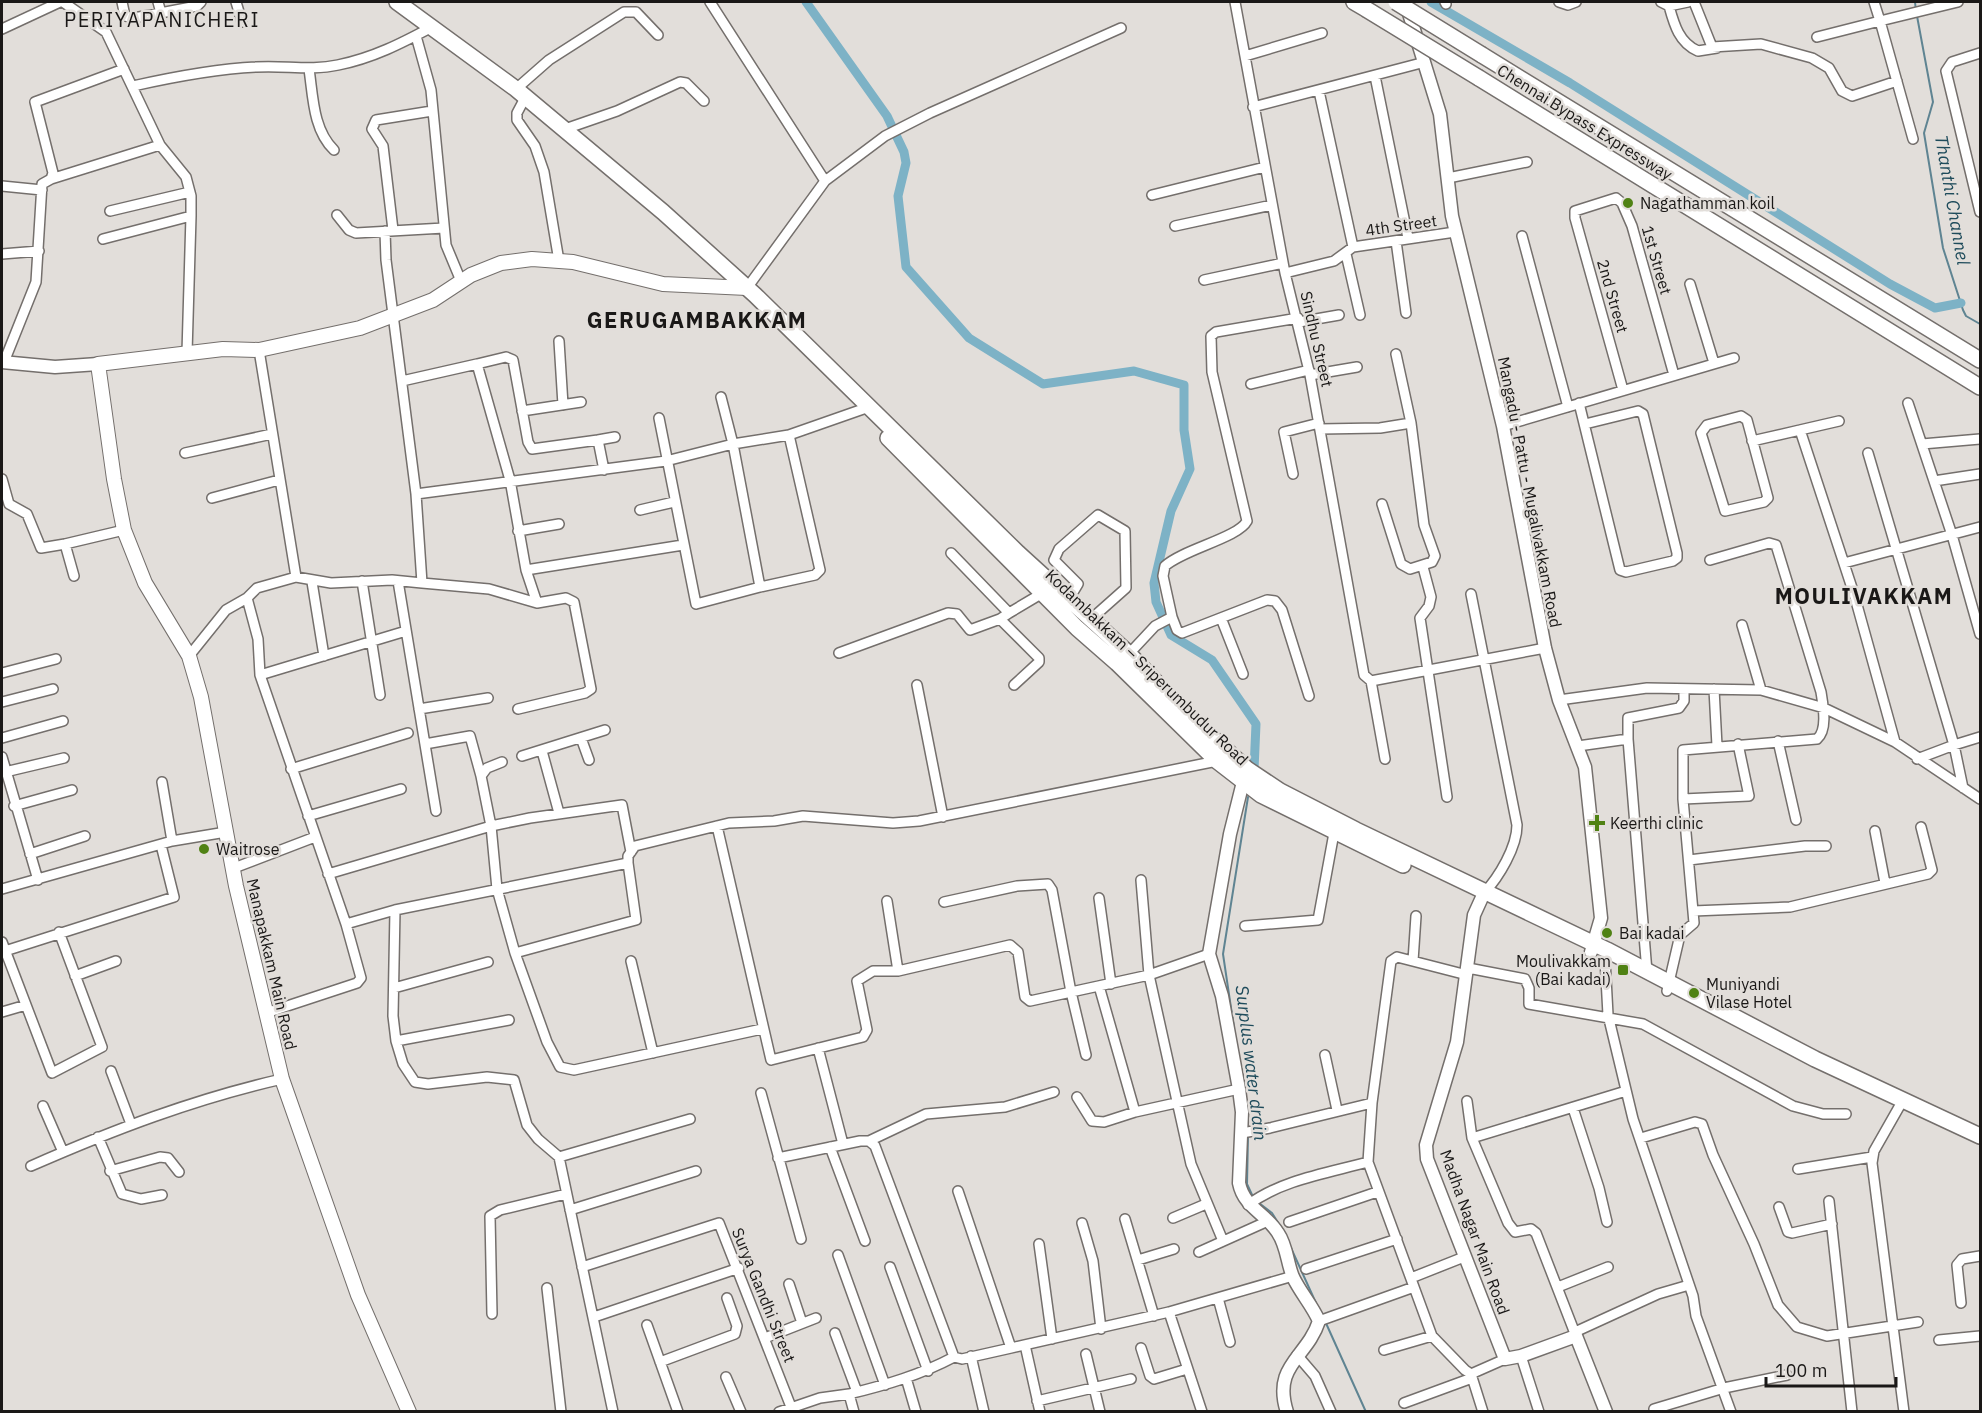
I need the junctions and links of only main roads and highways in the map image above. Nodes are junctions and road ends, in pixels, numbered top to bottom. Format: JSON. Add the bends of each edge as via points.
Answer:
{"nodes":[{"id":1,"x":1396,"y":2,"type":"edge"},
{"id":2,"x":407,"y":4,"type":"edge"},
{"id":3,"x":1360,"y":5,"type":"edge"},
{"id":4,"x":739,"y":287,"type":"junction"},
{"id":5,"x":1980,"y":360,"type":"edge"},
{"id":6,"x":1980,"y":387,"type":"edge"},
{"id":7,"x":1049,"y":589,"type":"junction"},
{"id":8,"x":1123,"y":659,"type":"junction"},
{"id":9,"x":1244,"y":775,"type":"junction"},
{"id":10,"x":1482,"y":896,"type":"junction"},
{"id":11,"x":1600,"y":951,"type":"junction"},
{"id":12,"x":1668,"y":987,"type":"junction"},
{"id":13,"x":1901,"y":1103,"type":"junction"},
{"id":14,"x":1980,"y":1136,"type":"edge"},
{"id":15,"x":1980,"y":1145,"type":"edge"},
{"id":16,"x":409,"y":1412,"type":"edge"}],
"edges":[{"from":1,"to":5,"type":"main road","name":"Chennai Bypass Expressway","bridge":true},
{"from":2,"to":4,"type":"main road","name":"Kodambakkam – Sriperumbudur Road","via":[[565,129],[620,177],[639,203]]},
{"from":3,"to":6,"type":"main road","name":"Chennai Bypass Expressway","bridge":true},
{"from":4,"to":7,"type":"main road","name":"Kodambakkam – Sriperumbudur Road"},
{"from":4,"to":16,"type":"main road","name":"Manapakkam Main Road","via":[[663,284],[559,261],[532,259],[501,263],[461,281],[433,300],[360,328],[259,350],[223,349],[98,364],[124,530],[145,583],[189,656],[208,725],[226,832],[282,1079],[358,1295]]},
{"from":7,"to":8,"type":"main road","name":"Kodambakkam – Sriperumbudur Road","via":[[1069,599]]},
{"from":7,"to":8,"type":"main road","name":"Kodambakkam – Sriperumbudur Road","via":[[1077,628]]},
{"from":8,"to":9,"type":"main road","name":"Kodambakkam – Sriperumbudur Road","via":[[1188,716]]},
{"from":8,"to":9,"type":"main road","name":"Kodambakkam – Sriperumbudur Road","via":[[1217,761]]},
{"from":9,"to":10,"type":"main road","name":"Kodambakkam – Sriperumbudur Road"},
{"from":9,"to":10,"type":"main road","name":"Kodambakkam – Sriperumbudur Road","via":[[1260,795],[1334,833]]},
{"from":10,"to":11,"type":"main road","name":"Kodambakkam – Sriperumbudur Road"},
{"from":11,"to":12,"type":"main road","name":"Kodambakkam – Sriperumbudur Road"},
{"from":11,"to":12,"type":"main road","name":"Kodambakkam – Sriperumbudur Road","via":[[1647,972]]},
{"from":12,"to":13,"type":"main road","name":"Kodambakkam – Sriperumbudur Road"},
{"from":13,"to":14,"type":"main road","name":"Kodambakkam – Sriperumbudur Road"},
{"from":13,"to":15,"type":"main road","name":"Kodambakkam – Sriperumbudur Road"}]}
